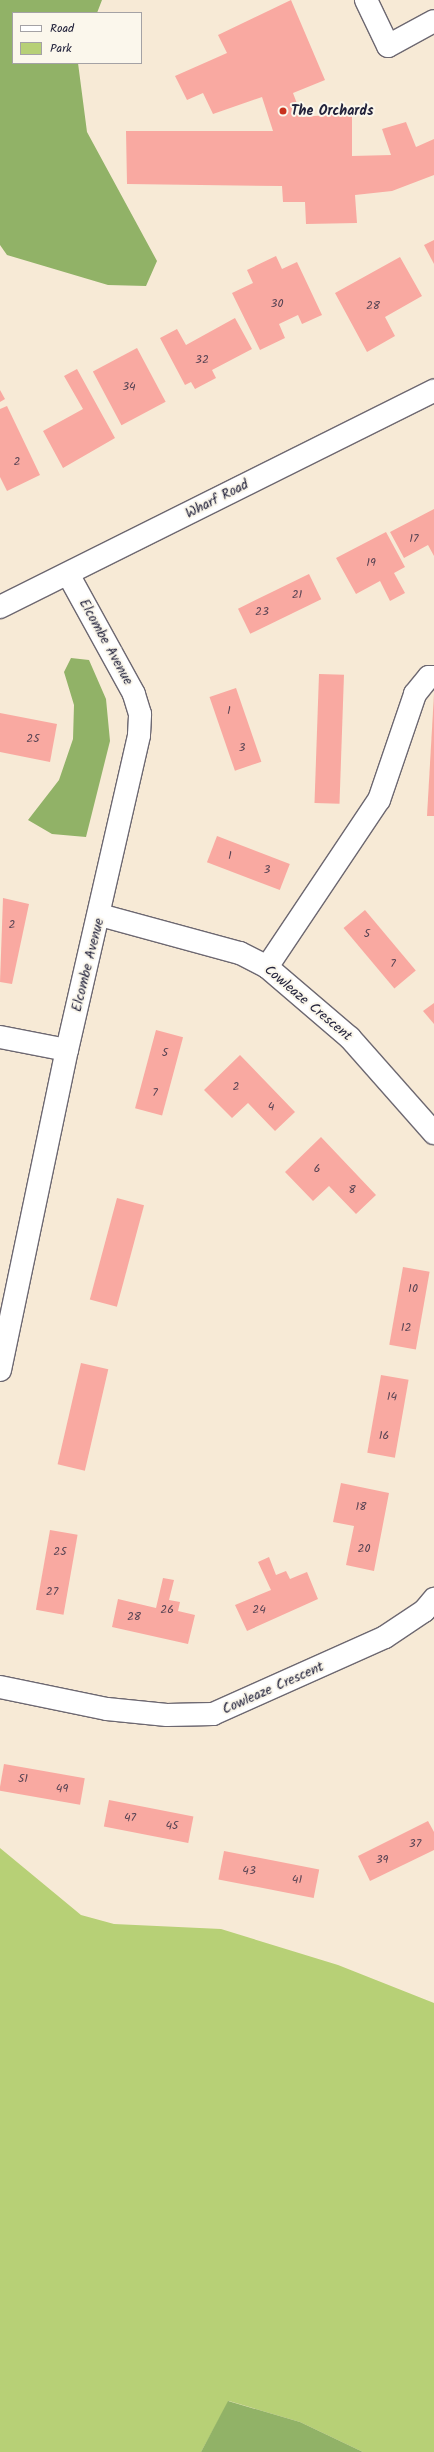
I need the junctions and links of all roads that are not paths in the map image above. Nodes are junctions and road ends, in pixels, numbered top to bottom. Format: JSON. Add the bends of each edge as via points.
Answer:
{"nodes":[{"id":1,"x":366,"y":0,"type":"edge"},
{"id":2,"x":434,"y":21,"type":"edge"},
{"id":3,"x":434,"y":391,"type":"edge"},
{"id":4,"x":68,"y":574,"type":"junction"},
{"id":5,"x":0,"y":607,"type":"edge"},
{"id":6,"x":434,"y":677,"type":"edge"},
{"id":7,"x":100,"y":915,"type":"junction"},
{"id":8,"x":267,"y":967,"type":"junction"},
{"id":9,"x":0,"y":1037,"type":"edge"},
{"id":10,"x":67,"y":1050,"type":"junction"},
{"id":11,"x":434,"y":1133,"type":"edge"},
{"id":12,"x":0,"y":1370,"type":"edge"},
{"id":13,"x":434,"y":1599,"type":"edge"},
{"id":14,"x":0,"y":1687,"type":"edge"}],
"edges":[{"from":1,"to":2,"type":"street","via":[[388,46]]},
{"from":3,"to":4,"type":"street","name":"Wharf Road"},
{"from":4,"to":5,"type":"street","name":"Wharf Road"},
{"from":4,"to":7,"type":"street","name":"Elcombe Avenue","via":[[134,694],[140,714],[139,735]]},
{"from":6,"to":8,"type":"street","via":[[429,677],[416,694],[379,800]]},
{"from":7,"to":8,"type":"street","name":"Cowleaze Crescent","via":[[240,952]]},
{"from":7,"to":10,"type":"street","name":"Elcombe Avenue"},
{"from":8,"to":11,"type":"street","name":"Cowleaze Crescent","via":[[350,1038]]},
{"from":9,"to":10,"type":"street"},
{"from":10,"to":12,"type":"street","name":"Elcombe Avenue"},
{"from":13,"to":14,"type":"street","name":"Cowleaze Crescent","via":[[424,1611],[385,1637],[213,1714],[167,1715],[107,1709]]}]}
